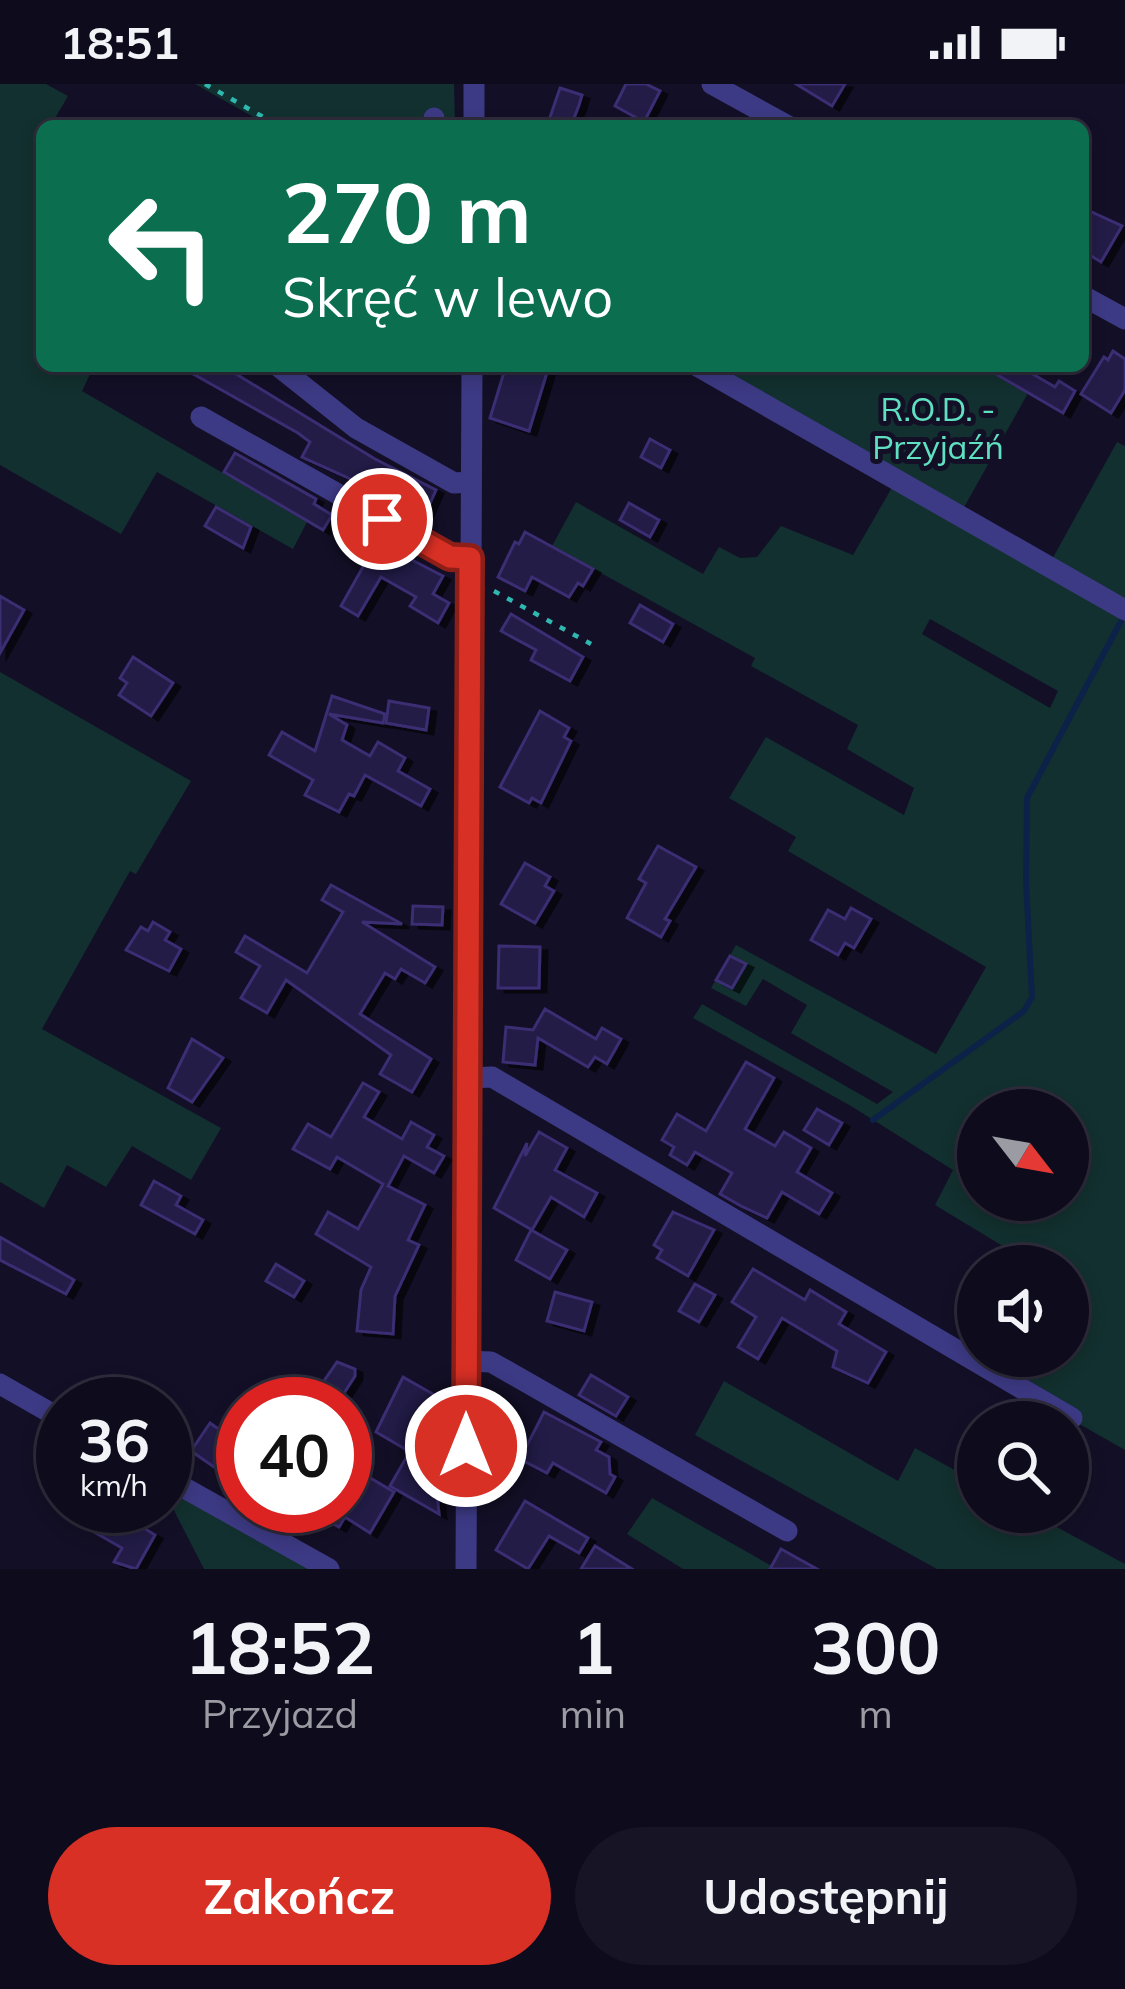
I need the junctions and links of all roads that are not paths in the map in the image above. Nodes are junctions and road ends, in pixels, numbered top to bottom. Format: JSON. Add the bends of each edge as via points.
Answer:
{"nodes":[{"id":1,"x":474,"y":84,"type":"edge"},
{"id":2,"x":712,"y":84,"type":"edge"},
{"id":3,"x":474,"y":120,"type":"edge"},
{"id":4,"x":777,"y":120,"type":"edge"},
{"id":5,"x":1089,"y":299,"type":"edge"},
{"id":6,"x":1125,"y":319,"type":"edge"},
{"id":7,"x":286,"y":372,"type":"edge"},
{"id":8,"x":472,"y":372,"type":"edge"},
{"id":9,"x":708,"y":372,"type":"edge"},
{"id":10,"x":200,"y":417,"type":"dead end"},
{"id":11,"x":470,"y":482,"type":"junction"},
{"id":12,"x":470,"y":558,"type":"junction"},
{"id":13,"x":1125,"y":610,"type":"edge"},
{"id":14,"x":468,"y":1078,"type":"junction"},
{"id":15,"x":466,"y":1360,"type":"junction"},
{"id":16,"x":0,"y":1384,"type":"edge"},
{"id":17,"x":1043,"y":1401,"type":"edge"},
{"id":18,"x":36,"y":1405,"type":"edge"},
{"id":19,"x":192,"y":1492,"type":"edge"},
{"id":20,"x":787,"y":1531,"type":"dead end"},
{"id":21,"x":329,"y":1569,"type":"edge"},
{"id":22,"x":466,"y":1569,"type":"edge"}],
"edges":[{"from":1,"to":3,"type":"street"},
{"from":2,"to":4,"type":"street"},
{"from":5,"to":6,"type":"street"},
{"from":7,"to":11,"type":"street","via":[[356,428],[454,483]]},
{"from":8,"to":11,"type":"street"},
{"from":9,"to":13,"type":"street"},
{"from":10,"to":12,"type":"street","via":[[450,557]]},
{"from":11,"to":12,"type":"street"},
{"from":12,"to":14,"type":"street"},
{"from":14,"to":15,"type":"street"},
{"from":14,"to":17,"type":"street","via":[[492,1077]]},
{"from":15,"to":20,"type":"street","via":[[491,1362]]},
{"from":15,"to":22,"type":"street"},
{"from":16,"to":18,"type":"street"},
{"from":19,"to":21,"type":"street"}]}
